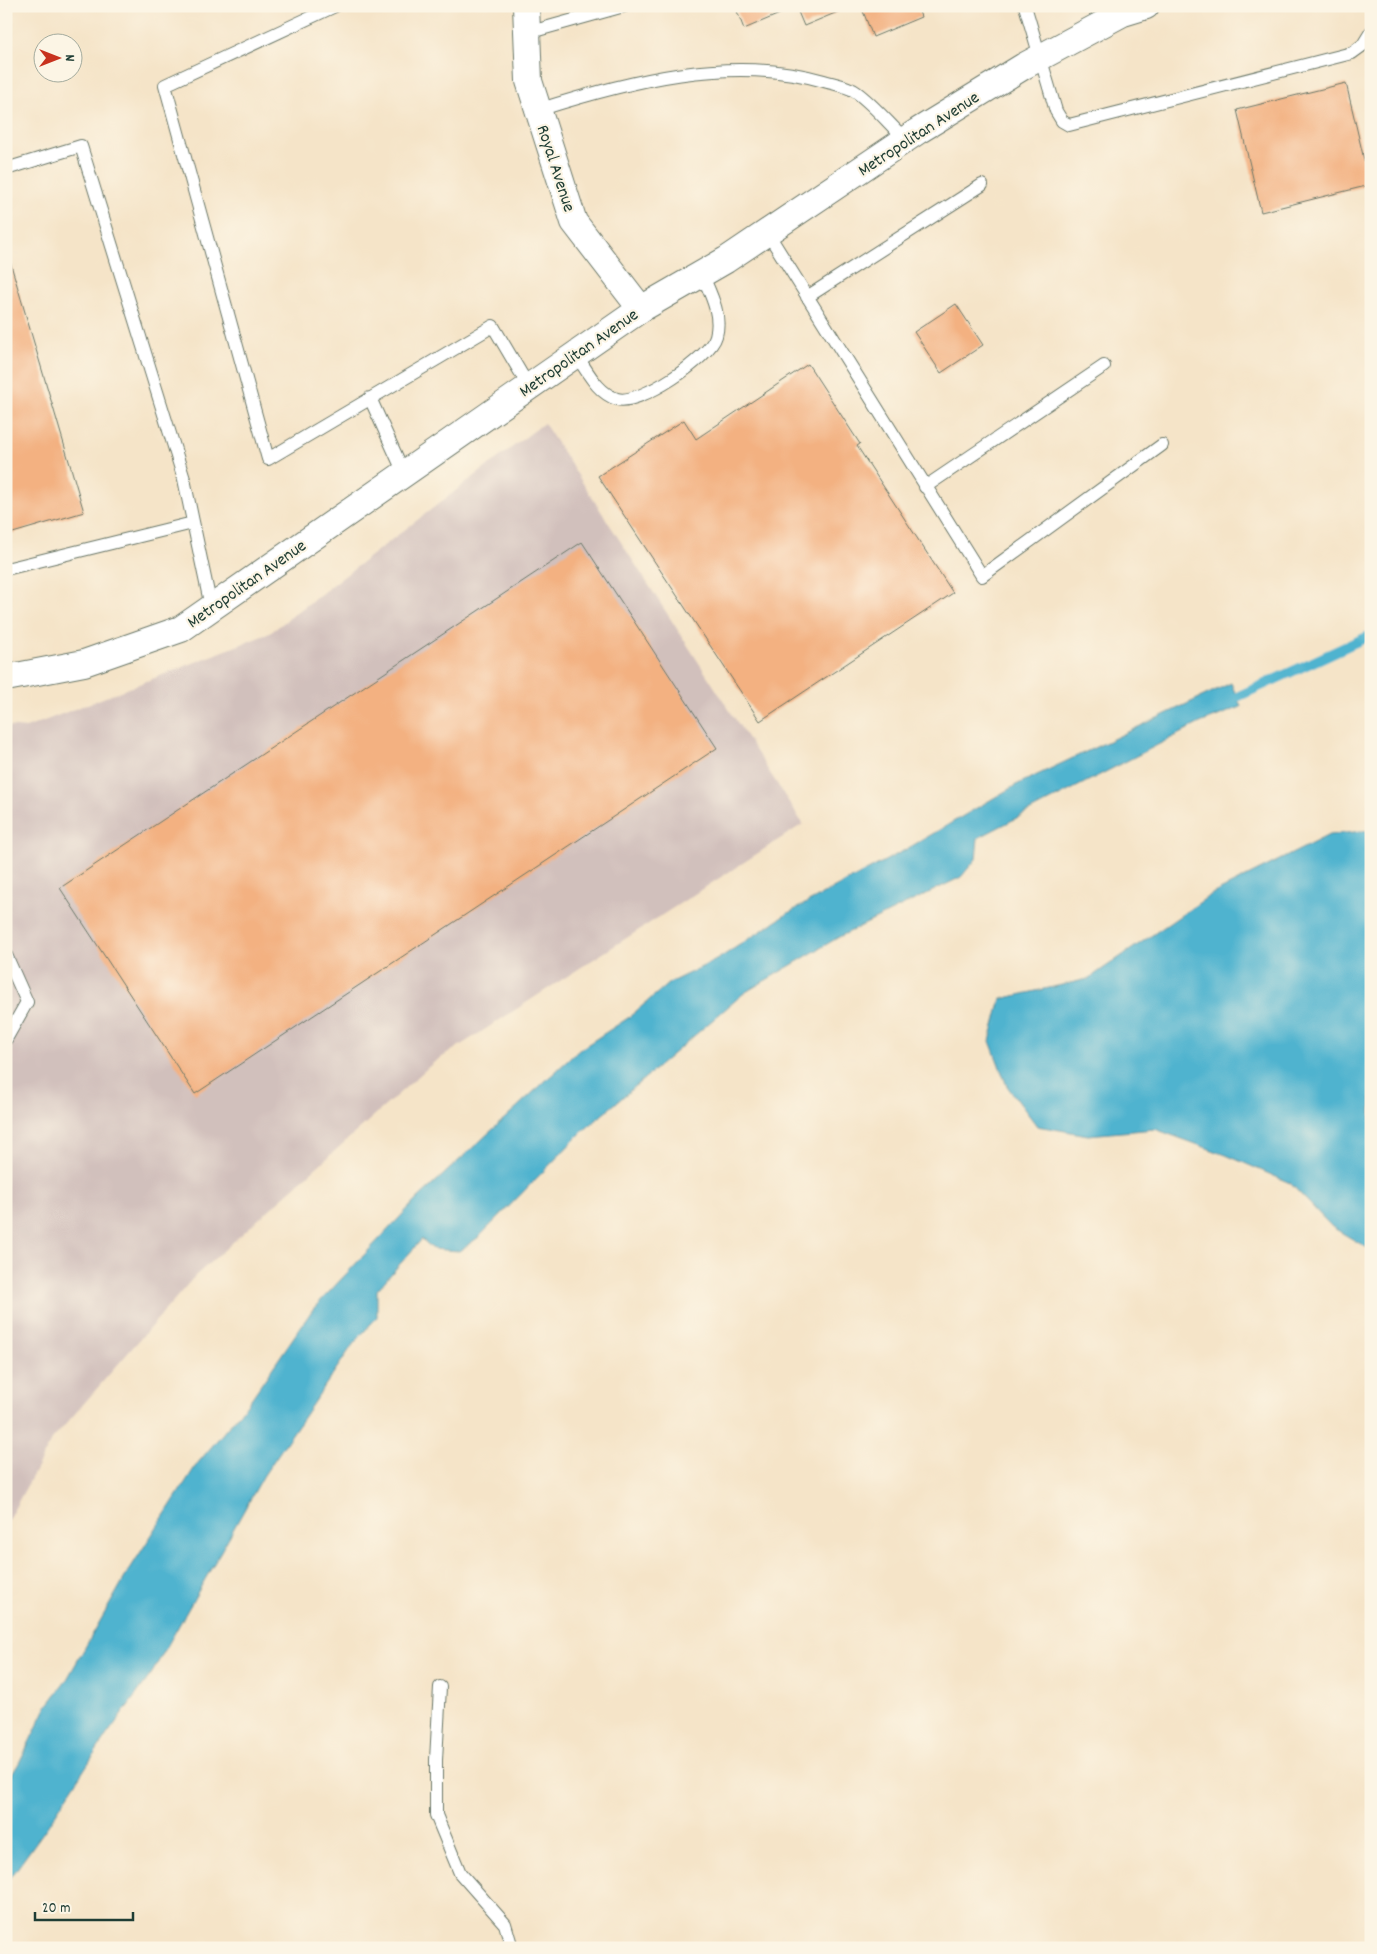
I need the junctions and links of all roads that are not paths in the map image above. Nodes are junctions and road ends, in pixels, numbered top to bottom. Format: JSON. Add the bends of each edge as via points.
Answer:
{"nodes":[{"id":1,"x":335,"y":6,"type":"edge"},
{"id":2,"x":526,"y":6,"type":"edge"},
{"id":3,"x":624,"y":6,"type":"edge"},
{"id":4,"x":1025,"y":6,"type":"edge"},
{"id":5,"x":1146,"y":6,"type":"edge"},
{"id":6,"x":1371,"y":32,"type":"edge"},
{"id":7,"x":527,"y":33,"type":"junction"},
{"id":8,"x":1041,"y":57,"type":"junction"},
{"id":9,"x":538,"y":110,"type":"junction"},
{"id":10,"x":905,"y":139,"type":"junction"},
{"id":11,"x":6,"y":168,"type":"edge"},
{"id":12,"x":982,"y":185,"type":"dead end"},
{"id":13,"x":767,"y":232,"type":"junction"},
{"id":14,"x":702,"y":274,"type":"junction"},
{"id":15,"x":807,"y":298,"type":"junction"},
{"id":16,"x":641,"y":309,"type":"junction"},
{"id":17,"x":576,"y":355,"type":"junction"},
{"id":18,"x":1104,"y":366,"type":"dead end"},
{"id":19,"x":529,"y":387,"type":"junction"},
{"id":20,"x":370,"y":398,"type":"junction"},
{"id":21,"x":1162,"y":445,"type":"dead end"},
{"id":22,"x":404,"y":473,"type":"junction"},
{"id":23,"x":925,"y":487,"type":"junction"},
{"id":24,"x":193,"y":523,"type":"junction"},
{"id":25,"x":6,"y":569,"type":"edge"},
{"id":26,"x":211,"y":608,"type":"junction"},
{"id":27,"x":6,"y":678,"type":"edge"},
{"id":28,"x":6,"y":955,"type":"edge"},
{"id":29,"x":6,"y":1039,"type":"edge"},
{"id":30,"x":440,"y":1687,"type":"dead end"},
{"id":31,"x":512,"y":1948,"type":"edge"}],
"edges":[{"from":1,"to":20,"type":"lane","via":[[165,85],[268,459]]},
{"from":2,"to":7,"type":"street","name":"Royal Avenue"},
{"from":3,"to":7,"type":"lane"},
{"from":4,"to":8,"type":"lane"},
{"from":5,"to":8,"type":"street","name":"Metropolitan Avenue","via":[[1123,13]]},
{"from":6,"to":8,"type":"lane","via":[[1363,45],[1352,53],[1069,125],[1062,121],[1056,110]]},
{"from":7,"to":9,"type":"street","name":"Royal Avenue","via":[[529,81]]},
{"from":8,"to":10,"type":"street","name":"Metropolitan Avenue"},
{"from":9,"to":10,"type":"lane","via":[[643,81],[726,69],[798,74],[855,91]]},
{"from":9,"to":16,"type":"street","name":"Royal Avenue","via":[[574,222]]},
{"from":10,"to":13,"type":"street","name":"Metropolitan Avenue"},
{"from":11,"to":24,"type":"lane","via":[[80,146],[184,479]]},
{"from":12,"to":15,"type":"lane"},
{"from":13,"to":14,"type":"street","name":"Metropolitan Avenue"},
{"from":13,"to":15,"type":"lane"},
{"from":14,"to":16,"type":"street","name":"Metropolitan Avenue"},
{"from":14,"to":17,"type":"lane","via":[[717,311],[716,337],[701,358],[650,392],[635,398],[617,399],[601,390]]},
{"from":15,"to":23,"type":"lane"},
{"from":16,"to":17,"type":"street","name":"Metropolitan Avenue"},
{"from":17,"to":19,"type":"street","name":"Metropolitan Avenue"},
{"from":18,"to":23,"type":"lane"},
{"from":19,"to":20,"type":"lane","via":[[494,326]]},
{"from":19,"to":22,"type":"street","name":"Metropolitan Avenue"},
{"from":20,"to":22,"type":"lane"},
{"from":21,"to":23,"type":"lane","via":[[982,576]]},
{"from":22,"to":26,"type":"street","name":"Metropolitan Avenue"},
{"from":24,"to":25,"type":"lane"},
{"from":24,"to":26,"type":"lane"},
{"from":26,"to":27,"type":"street","name":"Metropolitan Avenue","via":[[181,629],[84,663]]},
{"from":28,"to":29,"type":"lane","via":[[27,1002]]},
{"from":30,"to":31,"type":"lane","via":[[436,1815],[460,1873],[505,1924]]}]}
